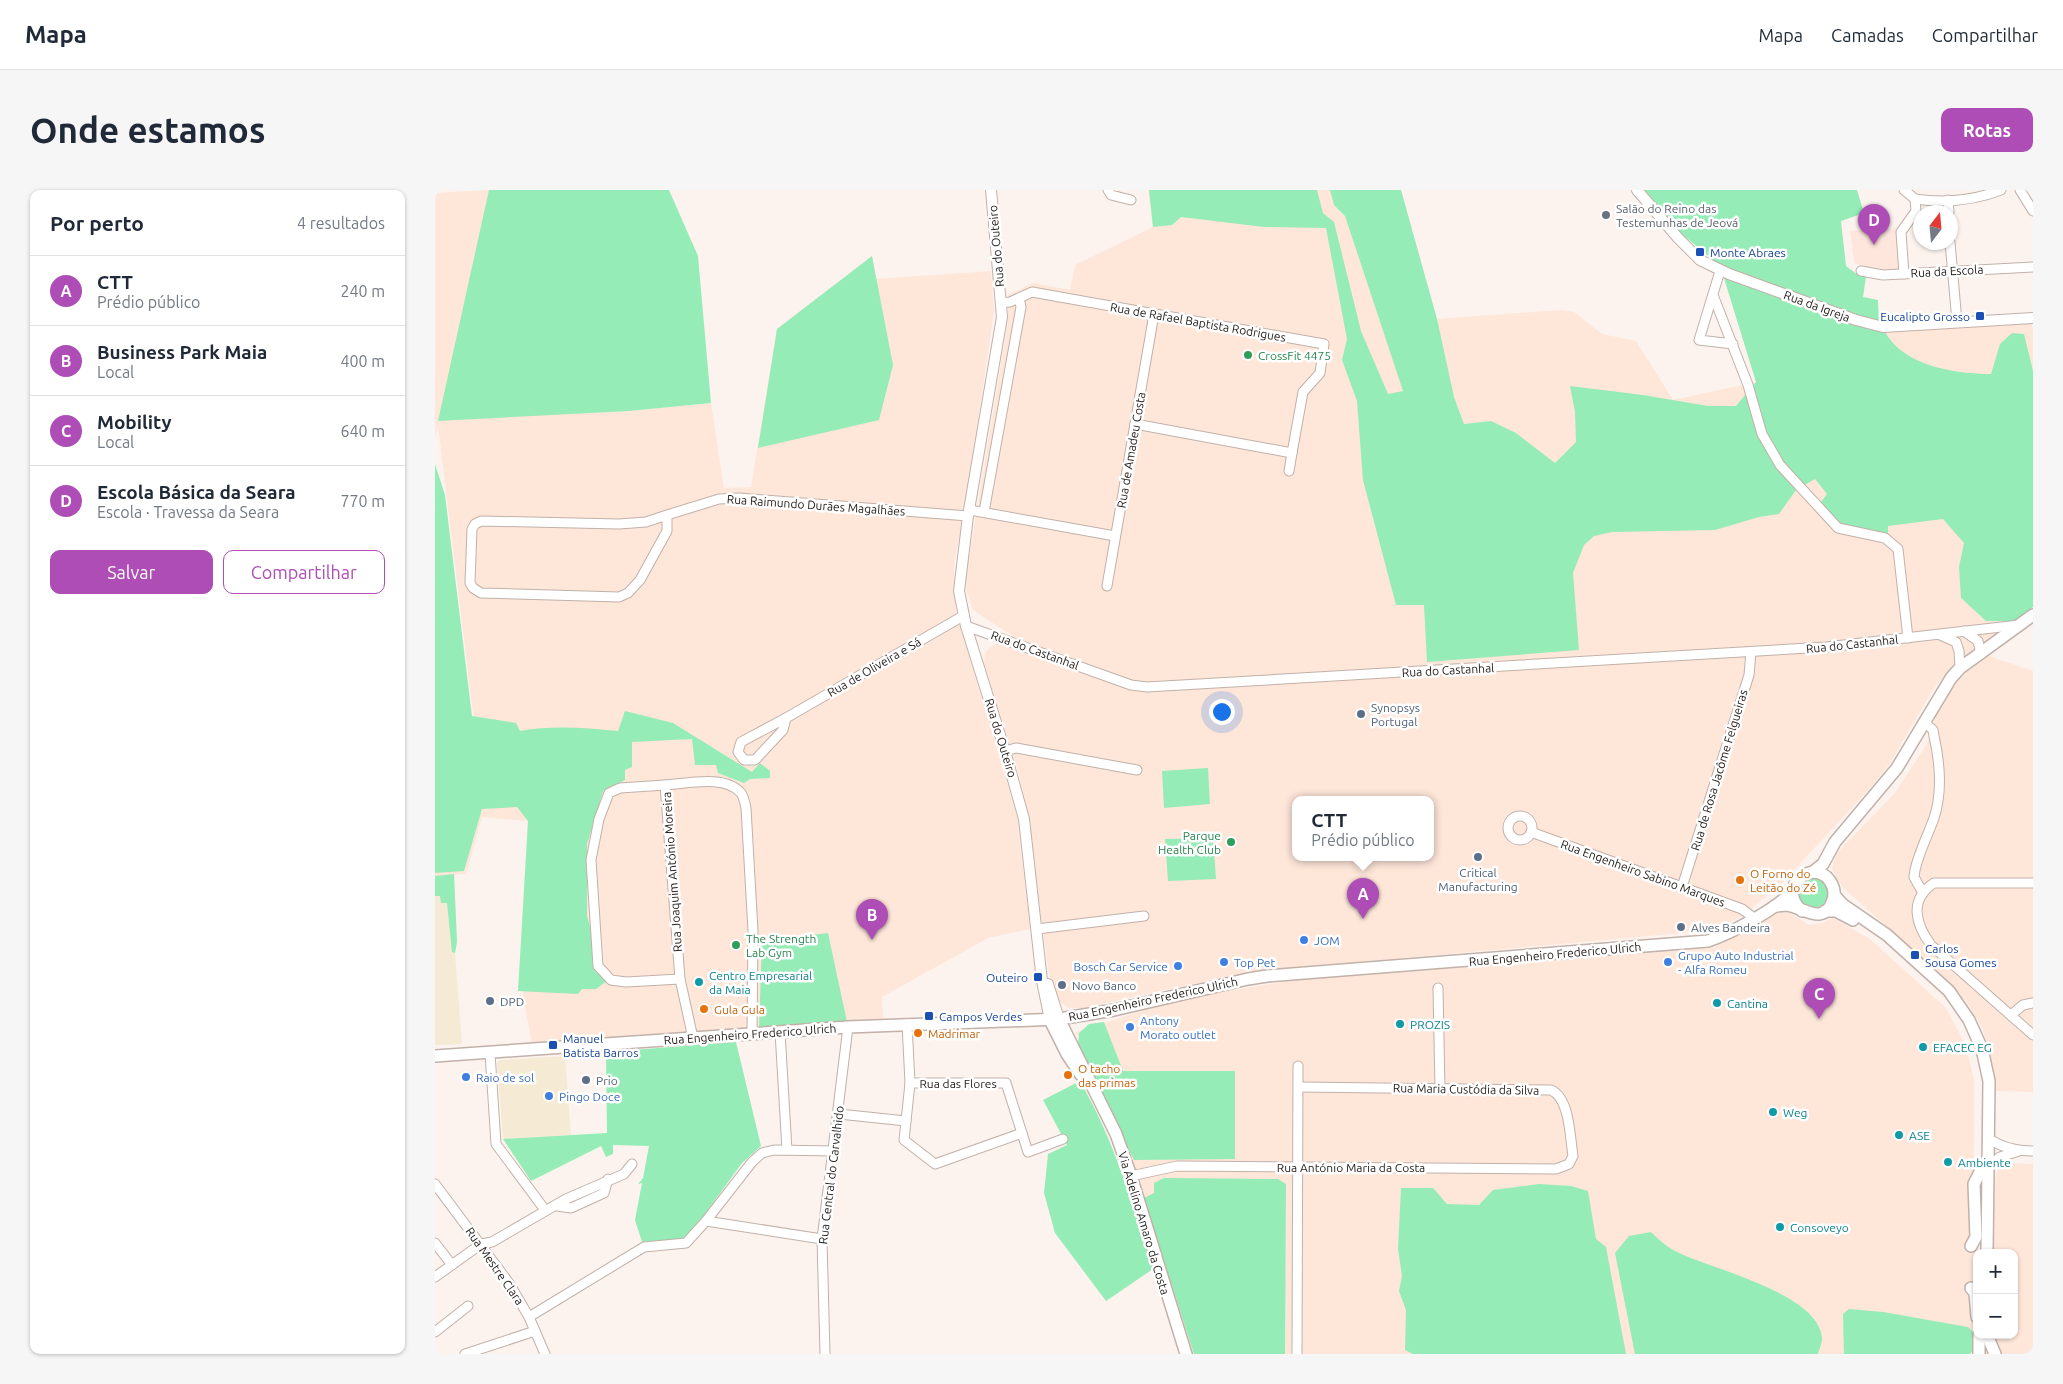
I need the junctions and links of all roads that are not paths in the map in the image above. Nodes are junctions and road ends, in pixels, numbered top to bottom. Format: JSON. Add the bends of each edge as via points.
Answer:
{"nodes":[{"id":1,"x":991,"y":190,"type":"edge"},
{"id":2,"x":1108,"y":190,"type":"edge"},
{"id":3,"x":1637,"y":190,"type":"edge"},
{"id":4,"x":1904,"y":190,"type":"edge"},
{"id":5,"x":2001,"y":190,"type":"edge"},
{"id":6,"x":2020,"y":190,"type":"edge"},
{"id":7,"x":1915,"y":199,"type":"junction"},
{"id":8,"x":1131,"y":200,"type":"dead end"},
{"id":9,"x":1948,"y":200,"type":"junction"},
{"id":10,"x":1948,"y":205,"type":"edge"},
{"id":11,"x":2033,"y":210,"type":"edge"},
{"id":12,"x":1951,"y":250,"type":"edge"},
{"id":13,"x":2033,"y":268,"type":"edge"},
{"id":14,"x":1720,"y":270,"type":"junction"},
{"id":15,"x":1861,"y":271,"type":"dead end"},
{"id":16,"x":1952,"y":271,"type":"junction"},
{"id":17,"x":1904,"y":274,"type":"junction"},
{"id":18,"x":1713,"y":295,"type":"junction"},
{"id":19,"x":1019,"y":298,"type":"junction"},
{"id":20,"x":1001,"y":303,"type":"junction"},
{"id":21,"x":1154,"y":314,"type":"junction"},
{"id":22,"x":2033,"y":318,"type":"edge"},
{"id":23,"x":1957,"y":322,"type":"junction"},
{"id":24,"x":1733,"y":344,"type":"junction"},
{"id":25,"x":1135,"y":424,"type":"junction"},
{"id":26,"x":1292,"y":453,"type":"junction"},
{"id":27,"x":1289,"y":471,"type":"dead end"},
{"id":28,"x":984,"y":512,"type":"junction"},
{"id":29,"x":969,"y":513,"type":"junction"},
{"id":30,"x":667,"y":515,"type":"junction"},
{"id":31,"x":1115,"y":536,"type":"junction"},
{"id":32,"x":1107,"y":586,"type":"dead end"},
{"id":33,"x":2033,"y":615,"type":"edge"},
{"id":34,"x":965,"y":621,"type":"junction"},
{"id":35,"x":2020,"y":625,"type":"junction"},
{"id":36,"x":1964,"y":630,"type":"junction"},
{"id":37,"x":1940,"y":635,"type":"junction"},
{"id":38,"x":1907,"y":638,"type":"junction"},
{"id":39,"x":1955,"y":642,"type":"junction"},
{"id":40,"x":1751,"y":652,"type":"junction"},
{"id":41,"x":1978,"y":656,"type":"junction"},
{"id":42,"x":1960,"y":668,"type":"junction"},
{"id":43,"x":786,"y":718,"type":"junction"},
{"id":44,"x":1924,"y":722,"type":"junction"},
{"id":45,"x":1005,"y":751,"type":"junction"},
{"id":46,"x":1137,"y":770,"type":"dead end"},
{"id":47,"x":665,"y":785,"type":"junction"},
{"id":48,"x":1531,"y":832,"type":"dead end"},
{"id":49,"x":1827,"y":857,"type":"junction"},
{"id":50,"x":1813,"y":872,"type":"junction"},
{"id":51,"x":1826,"y":877,"type":"junction"},
{"id":52,"x":2033,"y":883,"type":"edge"},
{"id":53,"x":1682,"y":887,"type":"junction"},
{"id":54,"x":1793,"y":891,"type":"junction"},
{"id":55,"x":1923,"y":893,"type":"junction"},
{"id":56,"x":1834,"y":895,"type":"junction"},
{"id":57,"x":1771,"y":906,"type":"junction"},
{"id":58,"x":1802,"y":911,"type":"junction"},
{"id":59,"x":1825,"y":911,"type":"junction"},
{"id":60,"x":1143,"y":916,"type":"dead end"},
{"id":61,"x":1754,"y":918,"type":"junction"},
{"id":62,"x":1037,"y":929,"type":"junction"},
{"id":63,"x":680,"y":979,"type":"junction"},
{"id":64,"x":1438,"y":988,"type":"dead end"},
{"id":65,"x":2033,"y":1003,"type":"edge"},
{"id":66,"x":2011,"y":1015,"type":"junction"},
{"id":67,"x":1078,"y":1016,"type":"junction"},
{"id":68,"x":1055,"y":1019,"type":"junction"},
{"id":69,"x":907,"y":1024,"type":"junction"},
{"id":70,"x":848,"y":1027,"type":"junction"},
{"id":71,"x":779,"y":1032,"type":"junction"},
{"id":72,"x":752,"y":1034,"type":"junction"},
{"id":73,"x":2033,"y":1036,"type":"edge"},
{"id":74,"x":693,"y":1038,"type":"junction"},
{"id":75,"x":1070,"y":1040,"type":"junction"},
{"id":76,"x":490,"y":1053,"type":"junction"},
{"id":77,"x":435,"y":1056,"type":"edge"},
{"id":78,"x":1298,"y":1066,"type":"dead end"},
{"id":79,"x":910,"y":1084,"type":"junction"},
{"id":80,"x":1299,"y":1088,"type":"junction"},
{"id":81,"x":1440,"y":1089,"type":"junction"},
{"id":82,"x":1096,"y":1094,"type":"junction"},
{"id":83,"x":839,"y":1114,"type":"junction"},
{"id":84,"x":906,"y":1121,"type":"junction"},
{"id":85,"x":1022,"y":1133,"type":"junction"},
{"id":86,"x":1988,"y":1138,"type":"junction"},
{"id":87,"x":1063,"y":1140,"type":"dead end"},
{"id":88,"x":787,"y":1150,"type":"junction"},
{"id":89,"x":834,"y":1151,"type":"junction"},
{"id":90,"x":2019,"y":1151,"type":"junction"},
{"id":91,"x":2033,"y":1152,"type":"edge"},
{"id":92,"x":632,"y":1164,"type":"dead end"},
{"id":93,"x":1569,"y":1164,"type":"joint"},
{"id":94,"x":1297,"y":1167,"type":"junction"},
{"id":95,"x":1984,"y":1168,"type":"junction"},
{"id":96,"x":1131,"y":1176,"type":"junction"},
{"id":97,"x":436,"y":1187,"type":"edge"},
{"id":98,"x":545,"y":1210,"type":"junction"},
{"id":99,"x":706,"y":1221,"type":"junction"},
{"id":100,"x":822,"y":1239,"type":"junction"},
{"id":101,"x":435,"y":1242,"type":"edge"},
{"id":102,"x":481,"y":1244,"type":"junction"},
{"id":103,"x":1976,"y":1249,"type":"edge"},
{"id":104,"x":1987,"y":1249,"type":"edge"},
{"id":105,"x":452,"y":1265,"type":"junction"},
{"id":106,"x":435,"y":1277,"type":"edge"},
{"id":107,"x":1971,"y":1288,"type":"dead end"},
{"id":108,"x":1975,"y":1294,"type":"edge"},
{"id":109,"x":468,"y":1306,"type":"dead end"},
{"id":110,"x":529,"y":1317,"type":"junction"},
{"id":111,"x":535,"y":1331,"type":"junction"},
{"id":112,"x":435,"y":1332,"type":"edge"},
{"id":113,"x":1979,"y":1339,"type":"edge"},
{"id":114,"x":1989,"y":1339,"type":"edge"},
{"id":115,"x":465,"y":1354,"type":"edge"},
{"id":116,"x":545,"y":1354,"type":"edge"},
{"id":117,"x":825,"y":1354,"type":"edge"},
{"id":118,"x":1186,"y":1354,"type":"edge"},
{"id":119,"x":1297,"y":1354,"type":"edge"},
{"id":120,"x":1979,"y":1354,"type":"edge"},
{"id":121,"x":1984,"y":1354,"type":"edge"},
{"id":122,"x":1995,"y":1354,"type":"edge"}],
"edges":[{"from":1,"to":20,"type":"street","name":"Rua do Outeiro"},
{"from":2,"to":8,"type":"street","via":[[1111,195]]},
{"from":3,"to":14,"type":"street","name":"Rua da Igreja","via":[[1678,238],[1701,260]]},
{"from":4,"to":7,"type":"street"},
{"from":5,"to":9,"type":"street","via":[[1981,198]]},
{"from":6,"to":11,"type":"street"},
{"from":7,"to":9,"type":"street"},
{"from":7,"to":17,"type":"street","via":[[1916,211],[1901,232]]},
{"from":9,"to":10,"type":"street"},
{"from":12,"to":16,"type":"street"},
{"from":13,"to":16,"type":"street","name":"Rua da Escola"},
{"from":14,"to":18,"type":"street"},
{"from":14,"to":23,"type":"street","name":"Rua da Igreja","via":[[1883,327]]},
{"from":15,"to":17,"type":"street","name":"Rua da Escola"},
{"from":16,"to":17,"type":"street","name":"Rua da Escola"},
{"from":16,"to":23,"type":"street"},
{"from":18,"to":24,"type":"street"},
{"from":18,"to":24,"type":"street","via":[[1699,340]]},
{"from":19,"to":20,"type":"street","name":"Rua do Outeiro"},
{"from":19,"to":21,"type":"street","name":"Rua de Rafael Baptista Rodrigues","via":[[1032,292]]},
{"from":19,"to":28,"type":"street","name":"Rua do Outeiro","via":[[1021,307]]},
{"from":20,"to":29,"type":"street","name":"Rua do Outeiro","via":[[1000,334]]},
{"from":21,"to":25,"type":"street","name":"Rua de Amadeu Costa"},
{"from":21,"to":26,"type":"street","name":"Rua de Rafael Baptista Rodrigues","via":[[1324,344],[1320,373],[1303,392]]},
{"from":22,"to":23,"type":"street","name":"Rua da Igreja"},
{"from":24,"to":38,"type":"street","via":[[1762,434],[1780,465],[1838,528],[1885,538],[1898,549]]},
{"from":25,"to":26,"type":"street"},
{"from":25,"to":31,"type":"street","name":"Rua de Amadeu Costa"},
{"from":26,"to":27,"type":"street"},
{"from":28,"to":29,"type":"street"},
{"from":28,"to":31,"type":"street"},
{"from":29,"to":30,"type":"street","name":"Rua Raimundo Durães Magalhães","via":[[734,498],[704,503]]},
{"from":29,"to":34,"type":"street","name":"Rua do Outeiro","via":[[959,582]]},
{"from":30,"to":30,"type":"street","name":"Rua Raimundo Durães Magalhães","via":[[667,531],[640,580],[629,593],[619,597],[481,593],[470,583],[472,529],[481,521],[619,524],[646,522]]},
{"from":31,"to":32,"type":"street","name":"Rua de Amadeu Costa"},
{"from":33,"to":35,"type":"main road"},
{"from":34,"to":40,"type":"street","name":"Rua do Castanhal","via":[[1131,684],[1147,687]]},
{"from":34,"to":43,"type":"street","name":"Rua de Oliveira e Sá"},
{"from":34,"to":45,"type":"street","name":"Rua do Outeiro"},
{"from":35,"to":36,"type":"street","name":"Rua do Castanhal"},
{"from":35,"to":41,"type":"main road"},
{"from":36,"to":37,"type":"street","name":"Rua do Castanhal"},
{"from":36,"to":41,"type":"street","via":[[1978,641]]},
{"from":37,"to":38,"type":"street","name":"Rua do Castanhal"},
{"from":37,"to":39,"type":"street"},
{"from":38,"to":40,"type":"street","name":"Rua do Castanhal"},
{"from":39,"to":41,"type":"street"},
{"from":39,"to":42,"type":"street"},
{"from":40,"to":53,"type":"street","name":"Rua de Rosa Jacôme Felgueiras","via":[[1749,674]]},
{"from":41,"to":42,"type":"main road"},
{"from":42,"to":44,"type":"main road","via":[[1946,684]]},
{"from":43,"to":43,"type":"street","name":"Rua de Oliveira e Sá","via":[[741,742],[738,752],[744,760],[755,760],[783,730]]},
{"from":44,"to":49,"type":"main road","via":[[1889,779],[1840,836]]},
{"from":44,"to":55,"type":"street","via":[[1935,736],[1940,774],[1934,817],[1915,870],[1914,877]]},
{"from":45,"to":46,"type":"street","via":[[1016,748]]},
{"from":45,"to":62,"type":"street","name":"Rua do Outeiro","via":[[1023,819]]},
{"from":47,"to":63,"type":"street","name":"Rua Joaquim António Moreira"},
{"from":47,"to":63,"type":"street","via":[[620,788],[609,793],[599,819],[591,860],[597,957],[598,966],[611,980]]},
{"from":47,"to":72,"type":"street","name":"Rua Joaquim António Moreira","via":[[722,783],[742,794],[746,808],[753,932]]},
{"from":48,"to":53,"type":"street","name":"Rua Engenheiro Sabino Marques"},
{"from":49,"to":50,"type":"main road"},
{"from":49,"to":51,"type":"main road"},
{"from":50,"to":51,"type":"main road"},
{"from":50,"to":54,"type":"main road","via":[[1800,877]]},
{"from":51,"to":56,"type":"main road","via":[[1831,882]]},
{"from":52,"to":55,"type":"street","via":[[1941,882]]},
{"from":53,"to":61,"type":"street","name":"Rua Engenheiro Sabino Marques","via":[[1742,910]]},
{"from":54,"to":57,"type":"main road","name":"Rua Engenheiro Frederico Ulrich"},
{"from":54,"to":58,"type":"main road","via":[[1794,902]]},
{"from":55,"to":66,"type":"street","via":[[1916,917],[1920,931],[1931,945]]},
{"from":56,"to":59,"type":"main road"},
{"from":56,"to":86,"type":"main road","via":[[1842,904],[1887,934],[1936,977],[1969,1020],[1989,1081]]},
{"from":57,"to":58,"type":"main road","via":[[1788,905]]},
{"from":57,"to":61,"type":"main road","name":"Rua Engenheiro Frederico Ulrich"},
{"from":58,"to":59,"type":"main road","via":[[1813,914]]},
{"from":59,"to":95,"type":"main road","via":[[1844,914],[1882,940],[1935,986],[1961,1018],[1975,1051],[1981,1082]]},
{"from":60,"to":62,"type":"street"},
{"from":61,"to":67,"type":"main road","name":"Rua Engenheiro Frederico Ulrich","via":[[1708,941],[1267,976]]},
{"from":62,"to":68,"type":"street","name":"Rua do Outeiro","via":[[1041,969]]},
{"from":63,"to":74,"type":"street","name":"Rua Joaquim António Moreira"},
{"from":64,"to":81,"type":"street"},
{"from":65,"to":66,"type":"street","via":[[2023,1005]]},
{"from":66,"to":73,"type":"street"},
{"from":67,"to":68,"type":"main road","name":"Rua Engenheiro Frederico Ulrich"},
{"from":67,"to":75,"type":"main road"},
{"from":68,"to":69,"type":"main road","name":"Rua Engenheiro Frederico Ulrich"},
{"from":68,"to":75,"type":"main road","name":"Via Adelino Amaro da Costa"},
{"from":68,"to":82,"type":"main road","name":"Via Adelino Amaro da Costa","via":[[1067,1054]]},
{"from":69,"to":70,"type":"main road","name":"Rua Engenheiro Frederico Ulrich"},
{"from":69,"to":79,"type":"street"},
{"from":70,"to":71,"type":"main road","name":"Rua Engenheiro Frederico Ulrich"},
{"from":70,"to":83,"type":"street","name":"Rua Central do Carvalhido"},
{"from":71,"to":72,"type":"main road","name":"Rua Engenheiro Frederico Ulrich"},
{"from":71,"to":88,"type":"street"},
{"from":72,"to":74,"type":"main road","name":"Rua Engenheiro Frederico Ulrich"},
{"from":74,"to":76,"type":"main road","name":"Rua Engenheiro Frederico Ulrich"},
{"from":75,"to":82,"type":"main road","name":"Via Adelino Amaro da Costa"},
{"from":76,"to":77,"type":"main road","name":"Rua Engenheiro Frederico Ulrich"},
{"from":76,"to":98,"type":"street","via":[[496,1144]]},
{"from":78,"to":80,"type":"street"},
{"from":79,"to":84,"type":"street"},
{"from":79,"to":85,"type":"street","name":"Rua das Flores","via":[[1006,1083]]},
{"from":80,"to":81,"type":"street","name":"Rua Maria Custódia da Silva"},
{"from":80,"to":94,"type":"street"},
{"from":81,"to":93,"type":"street","name":"Rua Maria Custódia da Silva","via":[[1546,1090],[1557,1093],[1564,1103],[1573,1156]]},
{"from":82,"to":96,"type":"main road","name":"Via Adelino Amaro da Costa","via":[[1116,1134]]},
{"from":83,"to":84,"type":"street"},
{"from":83,"to":89,"type":"street","name":"Rua Central do Carvalhido"},
{"from":84,"to":85,"type":"street","via":[[904,1140],[935,1164]]},
{"from":85,"to":87,"type":"street","via":[[1028,1152]]},
{"from":86,"to":90,"type":"street","via":[[1997,1145]]},
{"from":86,"to":95,"type":"main road"},
{"from":88,"to":89,"type":"street"},
{"from":88,"to":99,"type":"street","via":[[762,1153],[751,1162]]},
{"from":89,"to":100,"type":"street","name":"Rua Central do Carvalhido"},
{"from":90,"to":91,"type":"street"},
{"from":90,"to":95,"type":"street","via":[[2000,1157]]},
{"from":92,"to":98,"type":"street","via":[[624,1174],[608,1179],[604,1192],[571,1208],[557,1206]]},
{"from":93,"to":94,"type":"street","name":"Rua António Maria da Costa","via":[[1556,1169]]},
{"from":94,"to":96,"type":"street","name":"Rua António Maria da Costa","via":[[1177,1166]]},
{"from":94,"to":119,"type":"street"},
{"from":95,"to":103,"type":"main road"},
{"from":95,"to":104,"type":"main road"},
{"from":96,"to":118,"type":"main road","name":"Via Adelino Amaro da Costa"},
{"from":97,"to":102,"type":"street","name":"Rua Mestre Clara"},
{"from":98,"to":102,"type":"street","via":[[492,1242]]},
{"from":99,"to":100,"type":"street"},
{"from":99,"to":110,"type":"street","via":[[686,1244],[644,1247]]},
{"from":100,"to":117,"type":"street","name":"Rua Central do Carvalhido"},
{"from":101,"to":105,"type":"street"},
{"from":102,"to":105,"type":"street"},
{"from":102,"to":110,"type":"street","name":"Rua Mestre Clara"},
{"from":105,"to":106,"type":"street"},
{"from":107,"to":108,"type":"main road"},
{"from":109,"to":112,"type":"street"},
{"from":110,"to":111,"type":"street","name":"Rua Mestre Clara"},
{"from":111,"to":115,"type":"street"},
{"from":111,"to":116,"type":"street","name":"Rua Mestre Clara"},
{"from":113,"to":120,"type":"main road"},
{"from":114,"to":122,"type":"main road"},
{"from":121,"to":122,"type":"main road"}]}
